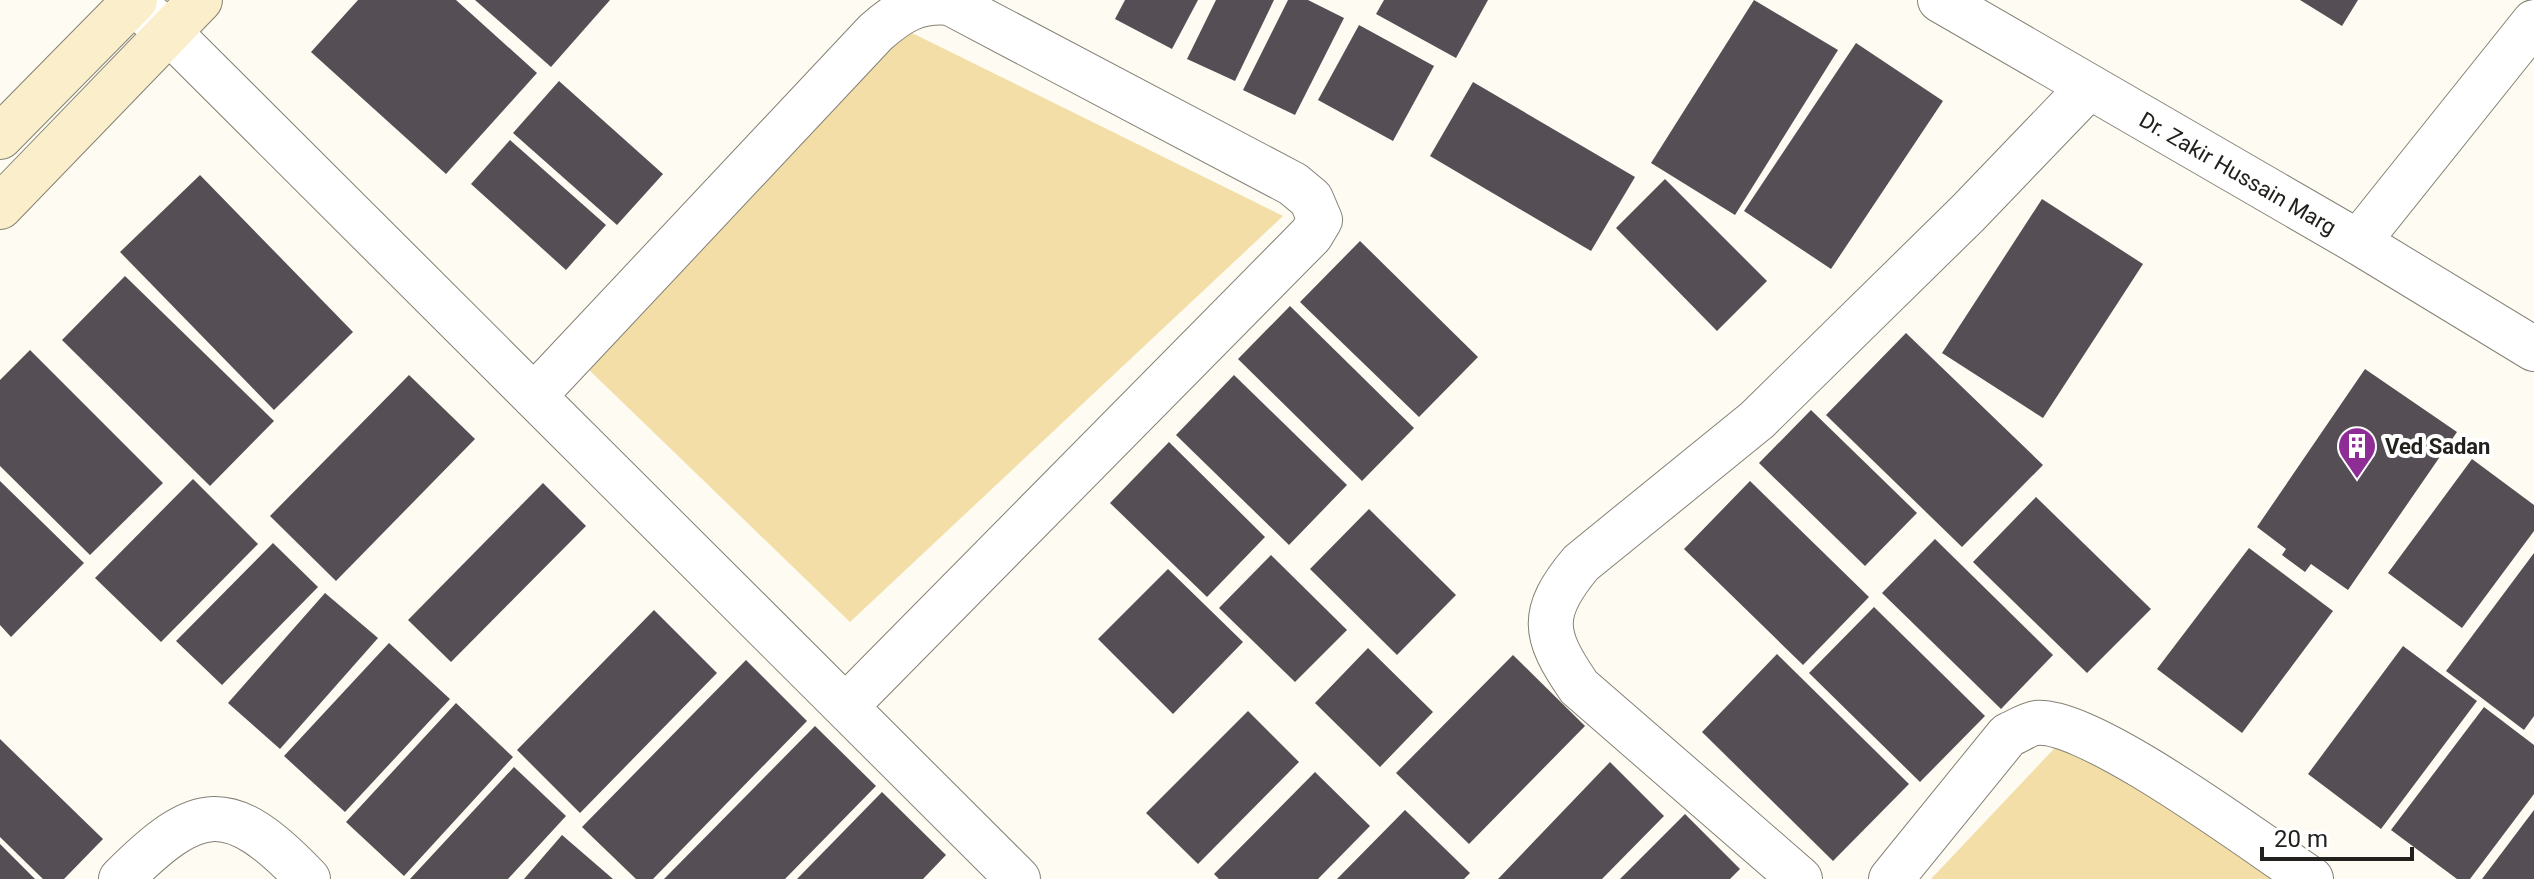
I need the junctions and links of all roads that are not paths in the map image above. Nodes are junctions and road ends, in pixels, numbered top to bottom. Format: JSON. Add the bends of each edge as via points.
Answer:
{"nodes":[{"id":1,"x":200,"y":0,"type":"edge"},
{"id":2,"x":1940,"y":0,"type":"edge"},
{"id":3,"x":133,"y":1,"type":"edge"},
{"id":4,"x":2534,"y":22,"type":"edge"},
{"id":5,"x":169,"y":32,"type":"junction"},
{"id":6,"x":2089,"y":87,"type":"junction"},
{"id":7,"x":0,"y":137,"type":"edge"},
{"id":8,"x":0,"y":207,"type":"edge"},
{"id":9,"x":2358,"y":242,"type":"junction"},
{"id":10,"x":2534,"y":349,"type":"edge"},
{"id":11,"x":534,"y":396,"type":"junction"},
{"id":12,"x":846,"y":706,"type":"junction"},
{"id":13,"x":121,"y":879,"type":"edge"},
{"id":14,"x":308,"y":879,"type":"edge"},
{"id":15,"x":1018,"y":879,"type":"edge"},
{"id":16,"x":1800,"y":879,"type":"edge"},
{"id":17,"x":1891,"y":879,"type":"edge"},
{"id":18,"x":2311,"y":879,"type":"edge"}],
"edges":[{"from":1,"to":5,"type":"main road"},
{"from":2,"to":6,"type":"street","name":"Dr. Zakir Hussain Marg"},
{"from":3,"to":5,"type":"street"},
{"from":3,"to":7,"type":"main road"},
{"from":4,"to":9,"type":"street"},
{"from":5,"to":8,"type":"main road"},
{"from":5,"to":11,"type":"street"},
{"from":6,"to":9,"type":"street","name":"Dr. Zakir Hussain Marg"},
{"from":6,"to":16,"type":"street","via":[[1757,420],[1581,563],[1560,589],[1548,621],[1556,654],[1579,687]]},
{"from":9,"to":10,"type":"street","name":"Dr. Zakir Hussain Marg"},
{"from":11,"to":12,"type":"street"},
{"from":11,"to":12,"type":"street","via":[[876,32],[897,13],[925,1],[950,3],[1293,184],[1311,199],[1320,220],[1311,235]]},
{"from":12,"to":15,"type":"street"},
{"from":13,"to":14,"type":"street","via":[[177,828],[209,816],[253,830]]},
{"from":17,"to":18,"type":"street","via":[[2008,735],[2036,723],[2069,729],[2110,746]]}]}
